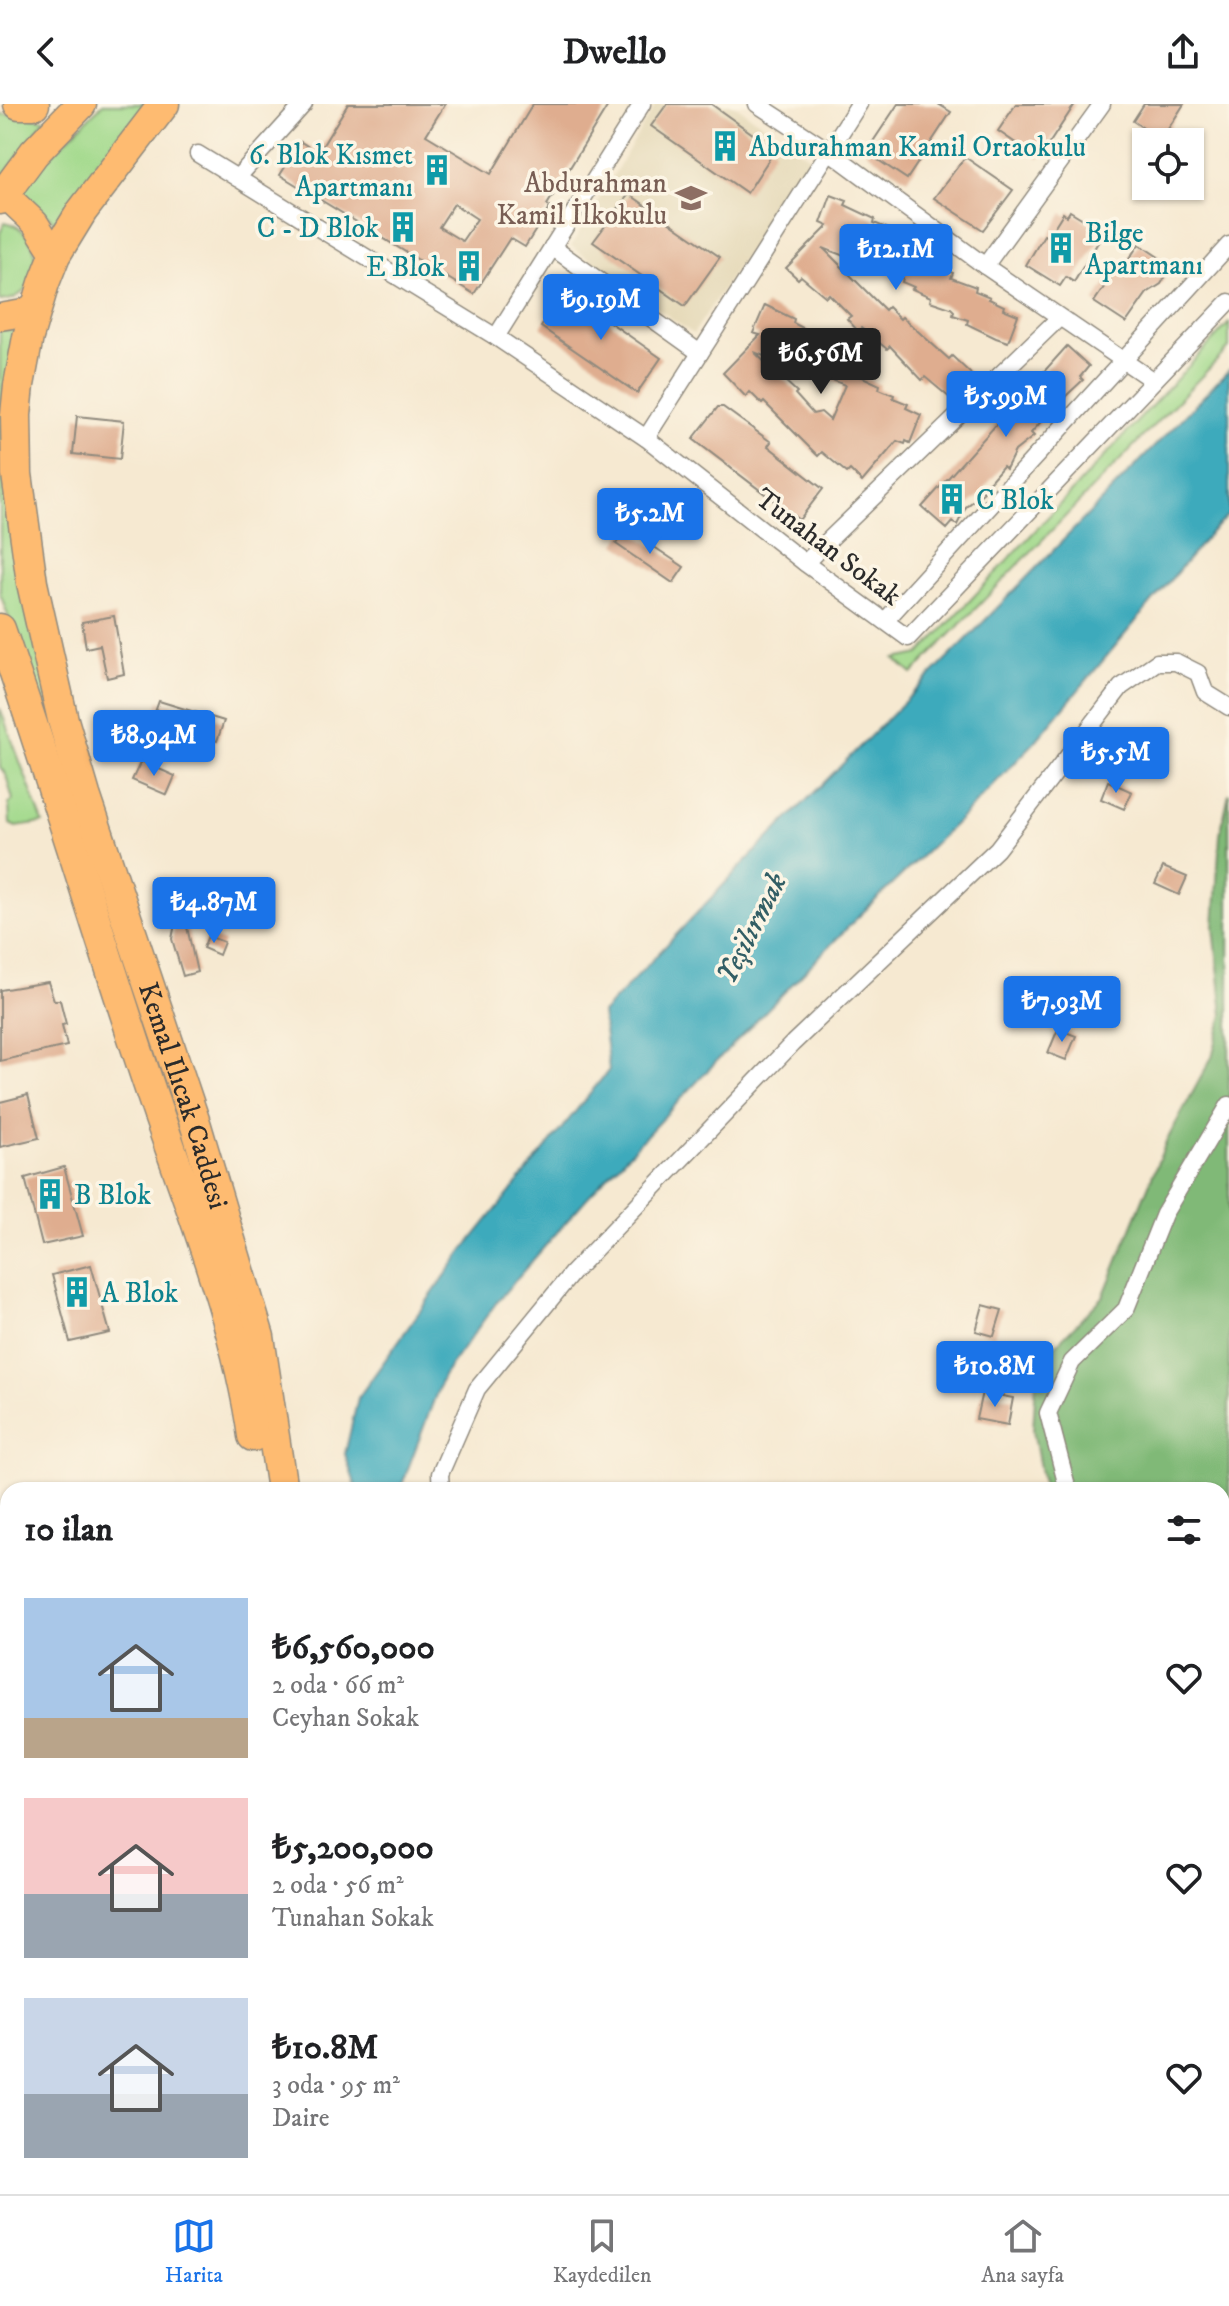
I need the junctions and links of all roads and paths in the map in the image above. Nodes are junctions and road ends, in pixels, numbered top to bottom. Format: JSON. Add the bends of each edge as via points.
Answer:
{"nodes":[{"id":1,"x":19,"y":104,"type":"edge"},
{"id":2,"x":34,"y":104,"type":"edge"},
{"id":3,"x":81,"y":104,"type":"edge"},
{"id":4,"x":164,"y":104,"type":"edge"},
{"id":5,"x":304,"y":104,"type":"edge"},
{"id":6,"x":642,"y":104,"type":"edge"},
{"id":7,"x":757,"y":104,"type":"edge"},
{"id":8,"x":859,"y":104,"type":"edge"},
{"id":9,"x":1102,"y":104,"type":"edge"},
{"id":10,"x":829,"y":151,"type":"junction"},
{"id":11,"x":198,"y":154,"type":"dead end"},
{"id":12,"x":237,"y":178,"type":"junction"},
{"id":13,"x":1,"y":194,"type":"edge"},
{"id":14,"x":1229,"y":245,"type":"edge"},
{"id":15,"x":552,"y":247,"type":"junction"},
{"id":16,"x":55,"y":255,"type":"junction"},
{"id":17,"x":985,"y":266,"type":"junction"},
{"id":18,"x":40,"y":294,"type":"junction"},
{"id":19,"x":1229,"y":302,"type":"edge"},
{"id":20,"x":0,"y":317,"type":"edge"},
{"id":21,"x":1059,"y":318,"type":"junction"},
{"id":22,"x":496,"y":337,"type":"junction"},
{"id":23,"x":700,"y":353,"type":"junction"},
{"id":24,"x":1123,"y":361,"type":"junction"},
{"id":25,"x":1152,"y":380,"type":"junction"},
{"id":26,"x":646,"y":438,"type":"junction"},
{"id":27,"x":805,"y":563,"type":"junction"},
{"id":28,"x":885,"y":621,"type":"junction"},
{"id":29,"x":0,"y":629,"type":"edge"},
{"id":30,"x":1229,"y":707,"type":"edge"},
{"id":31,"x":1229,"y":1105,"type":"edge"},
{"id":32,"x":260,"y":1482,"type":"edge"},
{"id":33,"x":281,"y":1482,"type":"edge"},
{"id":34,"x":440,"y":1482,"type":"edge"},
{"id":35,"x":1066,"y":1482,"type":"edge"}],
"edges":[{"from":1,"to":2,"type":"highway"},
{"from":3,"to":13,"type":"highway"},
{"from":4,"to":16,"type":"highway","name":"Kemal Ilıcak Caddesi","via":[[98,188]]},
{"from":5,"to":12,"type":"street"},
{"from":6,"to":15,"type":"street"},
{"from":7,"to":10,"type":"street"},
{"from":8,"to":10,"type":"street"},
{"from":9,"to":17,"type":"street"},
{"from":10,"to":17,"type":"street"},
{"from":10,"to":23,"type":"street"},
{"from":11,"to":12,"type":"street","name":"Tunahan Sokak"},
{"from":12,"to":22,"type":"street","name":"Tunahan Sokak"},
{"from":13,"to":16,"type":"main road","via":[[35,223]]},
{"from":14,"to":24,"type":"street"},
{"from":15,"to":22,"type":"street"},
{"from":15,"to":23,"type":"street"},
{"from":16,"to":18,"type":"highway","name":"Kemal Ilıcak Caddesi"},
{"from":17,"to":21,"type":"street"},
{"from":18,"to":20,"type":"main road","via":[[23,313]]},
{"from":18,"to":33,"type":"highway","name":"Kemal Ilıcak Caddesi","via":[[16,415],[21,513],[32,583],[85,795],[196,1126],[259,1337]]},
{"from":19,"to":25,"type":"street"},
{"from":21,"to":24,"type":"street"},
{"from":21,"to":27,"type":"street"},
{"from":22,"to":26,"type":"street","name":"Tunahan Sokak"},
{"from":23,"to":26,"type":"street"},
{"from":24,"to":25,"type":"street"},
{"from":24,"to":28,"type":"street"},
{"from":25,"to":28,"type":"street","name":"Tunahan Sokak","via":[[908,638]]},
{"from":26,"to":27,"type":"street","name":"Tunahan Sokak"},
{"from":27,"to":28,"type":"street","name":"Tunahan Sokak"},
{"from":29,"to":32,"type":"highway","name":"Kemal Ilıcak Caddesi","via":[[220,1295],[249,1405]]},
{"from":30,"to":34,"type":"street","via":[[1205,692],[1198,673],[1176,662],[1157,662],[1121,687],[997,849],[793,1043],[572,1273],[477,1389]]},
{"from":31,"to":35,"type":"street","via":[[1164,1214],[1126,1309],[1072,1362],[1048,1413]]}]}
